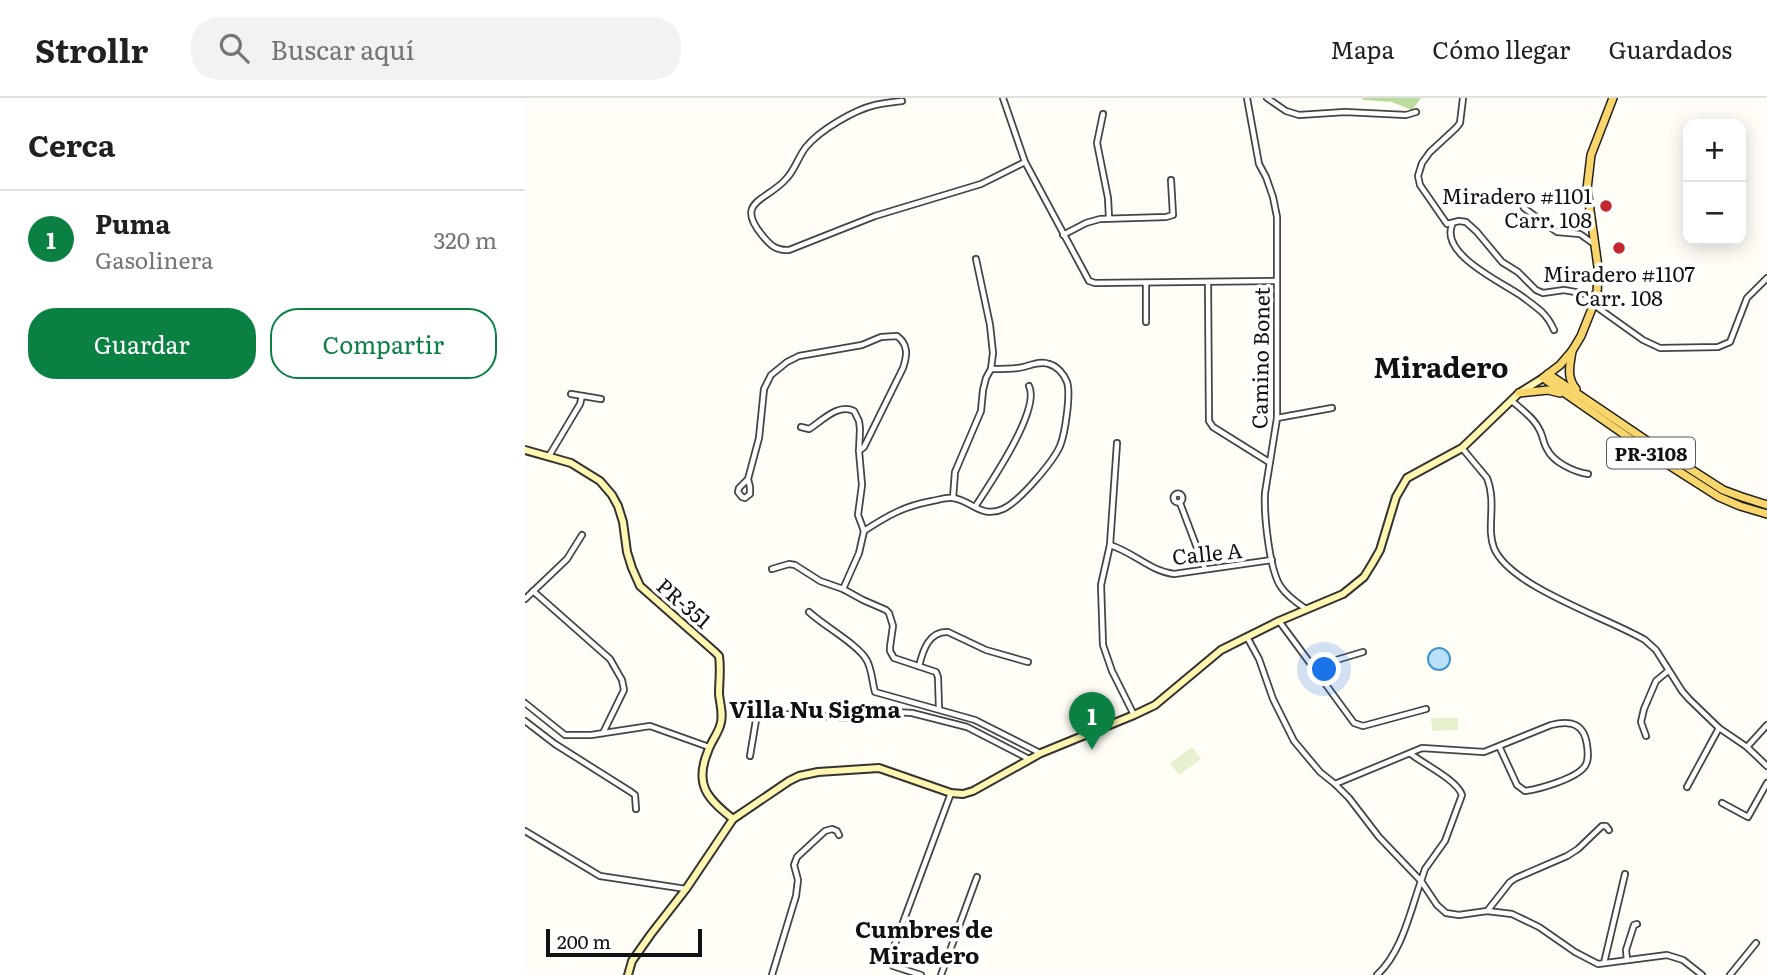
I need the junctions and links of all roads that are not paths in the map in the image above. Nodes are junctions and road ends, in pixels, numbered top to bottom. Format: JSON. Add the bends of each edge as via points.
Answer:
{"nodes":[{"id":1,"x":1003,"y":98,"type":"edge"},
{"id":2,"x":1247,"y":98,"type":"edge"},
{"id":3,"x":1267,"y":98,"type":"edge"},
{"id":4,"x":1463,"y":98,"type":"edge"},
{"id":5,"x":1613,"y":98,"type":"edge"},
{"id":6,"x":902,"y":101,"type":"dead end"},
{"id":7,"x":1416,"y":112,"type":"dead end"},
{"id":8,"x":1103,"y":114,"type":"dead end"},
{"id":9,"x":1025,"y":162,"type":"junction"},
{"id":10,"x":1171,"y":180,"type":"dead end"},
{"id":11,"x":1522,"y":203,"type":"dead end"},
{"id":12,"x":1109,"y":218,"type":"junction"},
{"id":13,"x":1452,"y":224,"type":"junction"},
{"id":14,"x":1063,"y":234,"type":"junction"},
{"id":15,"x":1595,"y":244,"type":"junction"},
{"id":16,"x":976,"y":259,"type":"dead end"},
{"id":17,"x":1767,"y":278,"type":"edge"},
{"id":18,"x":1276,"y":281,"type":"junction"},
{"id":19,"x":1146,"y":283,"type":"junction"},
{"id":20,"x":1208,"y":283,"type":"junction"},
{"id":21,"x":1597,"y":296,"type":"junction"},
{"id":22,"x":1594,"y":305,"type":"junction"},
{"id":23,"x":1146,"y":322,"type":"dead end"},
{"id":24,"x":1554,"y":330,"type":"dead end"},
{"id":25,"x":1572,"y":351,"type":"junction"},
{"id":26,"x":991,"y":369,"type":"junction"},
{"id":27,"x":1545,"y":376,"type":"junction"},
{"id":28,"x":1028,"y":386,"type":"dead end"},
{"id":29,"x":1519,"y":393,"type":"junction"},
{"id":30,"x":571,"y":394,"type":"dead end"},
{"id":31,"x":1581,"y":395,"type":"junction"},
{"id":32,"x":582,"y":396,"type":"junction"},
{"id":33,"x":1568,"y":396,"type":"junction"},
{"id":34,"x":601,"y":399,"type":"dead end"},
{"id":35,"x":1512,"y":401,"type":"junction"},
{"id":36,"x":1332,"y":408,"type":"dead end"},
{"id":37,"x":1277,"y":418,"type":"junction"},
{"id":38,"x":801,"y":427,"type":"dead end"},
{"id":39,"x":1117,"y":443,"type":"dead end"},
{"id":40,"x":1462,"y":448,"type":"junction"},
{"id":41,"x":525,"y":450,"type":"edge"},
{"id":42,"x":859,"y":451,"type":"junction"},
{"id":43,"x":549,"y":457,"type":"junction"},
{"id":44,"x":1269,"y":462,"type":"junction"},
{"id":45,"x":1588,"y":474,"type":"dead end"},
{"id":46,"x":748,"y":479,"type":"dead end"},
{"id":47,"x":953,"y":498,"type":"junction"},
{"id":48,"x":1180,"y":503,"type":"dead end"},
{"id":49,"x":1767,"y":505,"type":"edge"},
{"id":50,"x":975,"y":508,"type":"junction"},
{"id":51,"x":1767,"y":514,"type":"edge"},
{"id":52,"x":864,"y":531,"type":"junction"},
{"id":53,"x":583,"y":535,"type":"dead end"},
{"id":54,"x":1110,"y":545,"type":"junction"},
{"id":55,"x":1272,"y":560,"type":"junction"},
{"id":56,"x":772,"y":569,"type":"dead end"},
{"id":57,"x":1205,"y":569,"type":"junction"},
{"id":58,"x":843,"y":589,"type":"junction"},
{"id":59,"x":533,"y":592,"type":"junction"},
{"id":60,"x":525,"y":599,"type":"edge"},
{"id":61,"x":1306,"y":610,"type":"junction"},
{"id":62,"x":809,"y":612,"type":"dead end"},
{"id":63,"x":1279,"y":621,"type":"junction"},
{"id":64,"x":1247,"y":637,"type":"junction"},
{"id":65,"x":1363,"y":652,"type":"dead end"},
{"id":66,"x":1028,"y":662,"type":"dead end"},
{"id":67,"x":919,"y":666,"type":"junction"},
{"id":68,"x":1313,"y":667,"type":"junction"},
{"id":69,"x":1668,"y":671,"type":"junction"},
{"id":70,"x":525,"y":703,"type":"edge"},
{"id":71,"x":939,"y":709,"type":"junction"},
{"id":72,"x":1426,"y":709,"type":"dead end"},
{"id":73,"x":1134,"y":715,"type":"junction"},
{"id":74,"x":525,"y":721,"type":"edge"},
{"id":75,"x":1767,"y":725,"type":"edge"},
{"id":76,"x":1719,"y":728,"type":"junction"},
{"id":77,"x":603,"y":733,"type":"junction"},
{"id":78,"x":565,"y":735,"type":"junction"},
{"id":79,"x":1646,"y":736,"type":"dead end"},
{"id":80,"x":558,"y":746,"type":"junction"},
{"id":81,"x":1499,"y":746,"type":"junction"},
{"id":82,"x":709,"y":747,"type":"junction"},
{"id":83,"x":1747,"y":747,"type":"junction"},
{"id":84,"x":1041,"y":753,"type":"junction"},
{"id":85,"x":1411,"y":754,"type":"junction"},
{"id":86,"x":750,"y":755,"type":"dead end"},
{"id":87,"x":1029,"y":759,"type":"junction"},
{"id":88,"x":1767,"y":766,"type":"edge"},
{"id":89,"x":1767,"y":783,"type":"edge"},
{"id":90,"x":1335,"y":784,"type":"junction"},
{"id":91,"x":1687,"y":787,"type":"dead end"},
{"id":92,"x":951,"y":793,"type":"junction"},
{"id":93,"x":1722,"y":803,"type":"dead end"},
{"id":94,"x":636,"y":809,"type":"dead end"},
{"id":95,"x":733,"y":819,"type":"junction"},
{"id":96,"x":1609,"y":830,"type":"dead end"},
{"id":97,"x":525,"y":831,"type":"edge"},
{"id":98,"x":839,"y":835,"type":"dead end"},
{"id":99,"x":1625,"y":874,"type":"dead end"},
{"id":100,"x":977,"y":877,"type":"dead end"},
{"id":101,"x":1422,"y":881,"type":"junction"},
{"id":102,"x":686,"y":889,"type":"junction"},
{"id":103,"x":1487,"y":911,"type":"junction"},
{"id":104,"x":1637,"y":923,"type":"dead end"},
{"id":105,"x":1756,"y":943,"type":"dead end"},
{"id":106,"x":1627,"y":960,"type":"junction"},
{"id":107,"x":1604,"y":963,"type":"junction"},
{"id":108,"x":628,"y":975,"type":"edge"},
{"id":109,"x":772,"y":975,"type":"edge"},
{"id":110,"x":921,"y":975,"type":"edge"},
{"id":111,"x":941,"y":975,"type":"edge"},
{"id":112,"x":1377,"y":975,"type":"edge"},
{"id":113,"x":1702,"y":975,"type":"edge"},
{"id":114,"x":1730,"y":975,"type":"edge"}],
"edges":[{"from":1,"to":9,"type":"street"},
{"from":2,"to":18,"type":"street","name":"Camino Bonet","via":[[1259,164],[1277,217]]},
{"from":3,"to":7,"type":"street","via":[[1299,115]]},
{"from":4,"to":13,"type":"street","via":[[1460,123],[1430,152],[1418,176],[1447,224]]},
{"from":5,"to":15,"type":"main road","via":[[1589,169],[1587,189]]},
{"from":6,"to":9,"type":"street","via":[[861,110],[808,144],[789,177],[751,210],[753,224],[769,244],[789,250],[875,216],[981,184]]},
{"from":8,"to":12,"type":"street","via":[[1097,143]]},
{"from":9,"to":14,"type":"street"},
{"from":10,"to":12,"type":"street","via":[[1173,215]]},
{"from":11,"to":15,"type":"street","via":[[1557,232],[1580,234]]},
{"from":12,"to":14,"type":"street"},
{"from":13,"to":21,"type":"street","via":[[1467,222],[1502,262],[1536,290]]},
{"from":13,"to":24,"type":"street","via":[[1451,239],[1457,250],[1541,312]]},
{"from":14,"to":19,"type":"street","via":[[1091,282]]},
{"from":15,"to":21,"type":"main road"},
{"from":16,"to":26,"type":"street","via":[[993,346]]},
{"from":17,"to":22,"type":"street","via":[[1747,298],[1730,342],[1722,347],[1657,347]]},
{"from":18,"to":20,"type":"street"},
{"from":18,"to":37,"type":"street","name":"Camino Bonet"},
{"from":19,"to":20,"type":"street"},
{"from":19,"to":23,"type":"street"},
{"from":20,"to":44,"type":"street","via":[[1209,421]]},
{"from":21,"to":22,"type":"main road"},
{"from":22,"to":25,"type":"main road"},
{"from":25,"to":27,"type":"main road"},
{"from":25,"to":31,"type":"main road","via":[[1569,379]]},
{"from":26,"to":47,"type":"street","via":[[981,411],[955,472]]},
{"from":26,"to":50,"type":"street","via":[[1042,362],[1059,369],[1068,388],[1065,418],[1056,454],[1022,494],[998,511]]},
{"from":27,"to":29,"type":"main road"},
{"from":27,"to":31,"type":"main road","number":"PR-3108"},
{"from":27,"to":33,"type":"main road","number":"PR-3108"},
{"from":28,"to":50,"type":"street","via":[[1032,394],[1021,428]]},
{"from":29,"to":33,"type":"main road","via":[[1548,390]]},
{"from":29,"to":35,"type":"main road"},
{"from":30,"to":32,"type":"street"},
{"from":31,"to":49,"type":"main road","number":"PR-3108","via":[[1723,489]]},
{"from":32,"to":34,"type":"street"},
{"from":32,"to":43,"type":"street"},
{"from":33,"to":51,"type":"main road","number":"PR-3108","via":[[1719,498]]},
{"from":35,"to":40,"type":"main road"},
{"from":35,"to":45,"type":"street","via":[[1536,423],[1553,458]]},
{"from":36,"to":37,"type":"street"},
{"from":37,"to":44,"type":"street","name":"Camino Bonet"},
{"from":38,"to":42,"type":"street","via":[[809,429],[837,411],[851,409],[859,421]]},
{"from":39,"to":54,"type":"street"},
{"from":40,"to":61,"type":"main road","via":[[1407,478],[1396,497],[1380,550],[1364,577],[1343,594]]},
{"from":40,"to":69,"type":"street","via":[[1487,478],[1493,545],[1505,564],[1524,580],[1645,640]]},
{"from":41,"to":43,"type":"main road","name":"PR-351","number":"PR-351"},
{"from":42,"to":46,"type":"street","via":[[903,368],[906,348],[897,336],[799,356],[771,375],[764,389],[759,438]]},
{"from":42,"to":52,"type":"street","via":[[862,485],[858,515]]},
{"from":43,"to":82,"type":"main road","name":"PR-351","number":"PR-351","via":[[571,463],[607,489],[618,506],[627,552],[640,586],[719,656],[722,715]]},
{"from":44,"to":55,"type":"street","name":"Camino Bonet","via":[[1264,504]]},
{"from":47,"to":50,"type":"street"},
{"from":47,"to":52,"type":"street","via":[[904,508]]},
{"from":48,"to":57,"type":"street"},
{"from":52,"to":58,"type":"street"},
{"from":53,"to":59,"type":"street","via":[[567,559]]},
{"from":54,"to":57,"type":"street","name":"Calle A","via":[[1164,572]]},
{"from":54,"to":73,"type":"street","via":[[1101,584],[1103,645]]},
{"from":55,"to":57,"type":"street","name":"Calle A"},
{"from":55,"to":61,"type":"street","name":"Camino Bonet","via":[[1282,588]]},
{"from":56,"to":58,"type":"street","via":[[795,565]]},
{"from":58,"to":67,"type":"street","via":[[889,613],[892,655]]},
{"from":59,"to":60,"type":"street"},
{"from":59,"to":77,"type":"street","via":[[610,659],[622,680],[624,690]]},
{"from":61,"to":63,"type":"main road"},
{"from":62,"to":71,"type":"street","via":[[864,656],[876,692]]},
{"from":63,"to":64,"type":"main road"},
{"from":63,"to":68,"type":"street"},
{"from":64,"to":73,"type":"main road","via":[[1221,650],[1154,705]]},
{"from":64,"to":90,"type":"street","via":[[1294,741]]},
{"from":65,"to":68,"type":"street"},
{"from":66,"to":67,"type":"street","via":[[943,632],[933,636]]},
{"from":67,"to":71,"type":"street","via":[[937,674]]},
{"from":68,"to":72,"type":"street","via":[[1357,725]]},
{"from":69,"to":76,"type":"street"},
{"from":69,"to":79,"type":"street","via":[[1656,681],[1644,709],[1641,723]]},
{"from":70,"to":78,"type":"street"},
{"from":71,"to":84,"type":"street","via":[[980,722]]},
{"from":73,"to":84,"type":"main road"},
{"from":74,"to":80,"type":"street"},
{"from":75,"to":83,"type":"street"},
{"from":76,"to":83,"type":"street"},
{"from":76,"to":91,"type":"street"},
{"from":77,"to":78,"type":"street"},
{"from":77,"to":82,"type":"street","via":[[650,726]]},
{"from":78,"to":80,"type":"street"},
{"from":80,"to":94,"type":"street","via":[[635,795]]},
{"from":81,"to":81,"type":"street","via":[[1517,785],[1525,791],[1577,773],[1588,754],[1583,730],[1567,722]]},
{"from":81,"to":85,"type":"street","via":[[1478,752],[1422,748]]},
{"from":82,"to":95,"type":"main road","name":"PR-351","number":"PR-351","via":[[702,774],[706,792]]},
{"from":83,"to":88,"type":"street"},
{"from":84,"to":87,"type":"main road"},
{"from":85,"to":90,"type":"street"},
{"from":85,"to":101,"type":"street","via":[[1453,782],[1462,794],[1445,841]]},
{"from":86,"to":87,"type":"street","via":[[756,720],[763,713],[856,718],[895,712],[967,727]]},
{"from":87,"to":92,"type":"main road","via":[[973,792]]},
{"from":89,"to":93,"type":"street","via":[[1748,817]]},
{"from":90,"to":101,"type":"street"},
{"from":92,"to":95,"type":"main road","via":[[879,768],[818,772],[789,781]]},
{"from":92,"to":110,"type":"street","via":[[889,960],[893,966]]},
{"from":95,"to":102,"type":"main road"},
{"from":96,"to":103,"type":"street","via":[[1602,826],[1567,856],[1516,878]]},
{"from":97,"to":102,"type":"street","via":[[600,876]]},
{"from":98,"to":109,"type":"street","via":[[832,829],[825,831],[797,857],[796,896]]},
{"from":99,"to":107,"type":"street"},
{"from":100,"to":111,"type":"street"},
{"from":101,"to":103,"type":"street","via":[[1446,914]]},
{"from":101,"to":112,"type":"street","via":[[1391,959]]},
{"from":102,"to":108,"type":"main road","via":[[632,961]]},
{"from":103,"to":107,"type":"street","via":[[1512,915],[1539,927],[1583,956]]},
{"from":104,"to":106,"type":"street","via":[[1626,950]]},
{"from":105,"to":114,"type":"street"},
{"from":106,"to":107,"type":"street"},
{"from":106,"to":113,"type":"street","via":[[1667,955],[1683,960]]}]}
